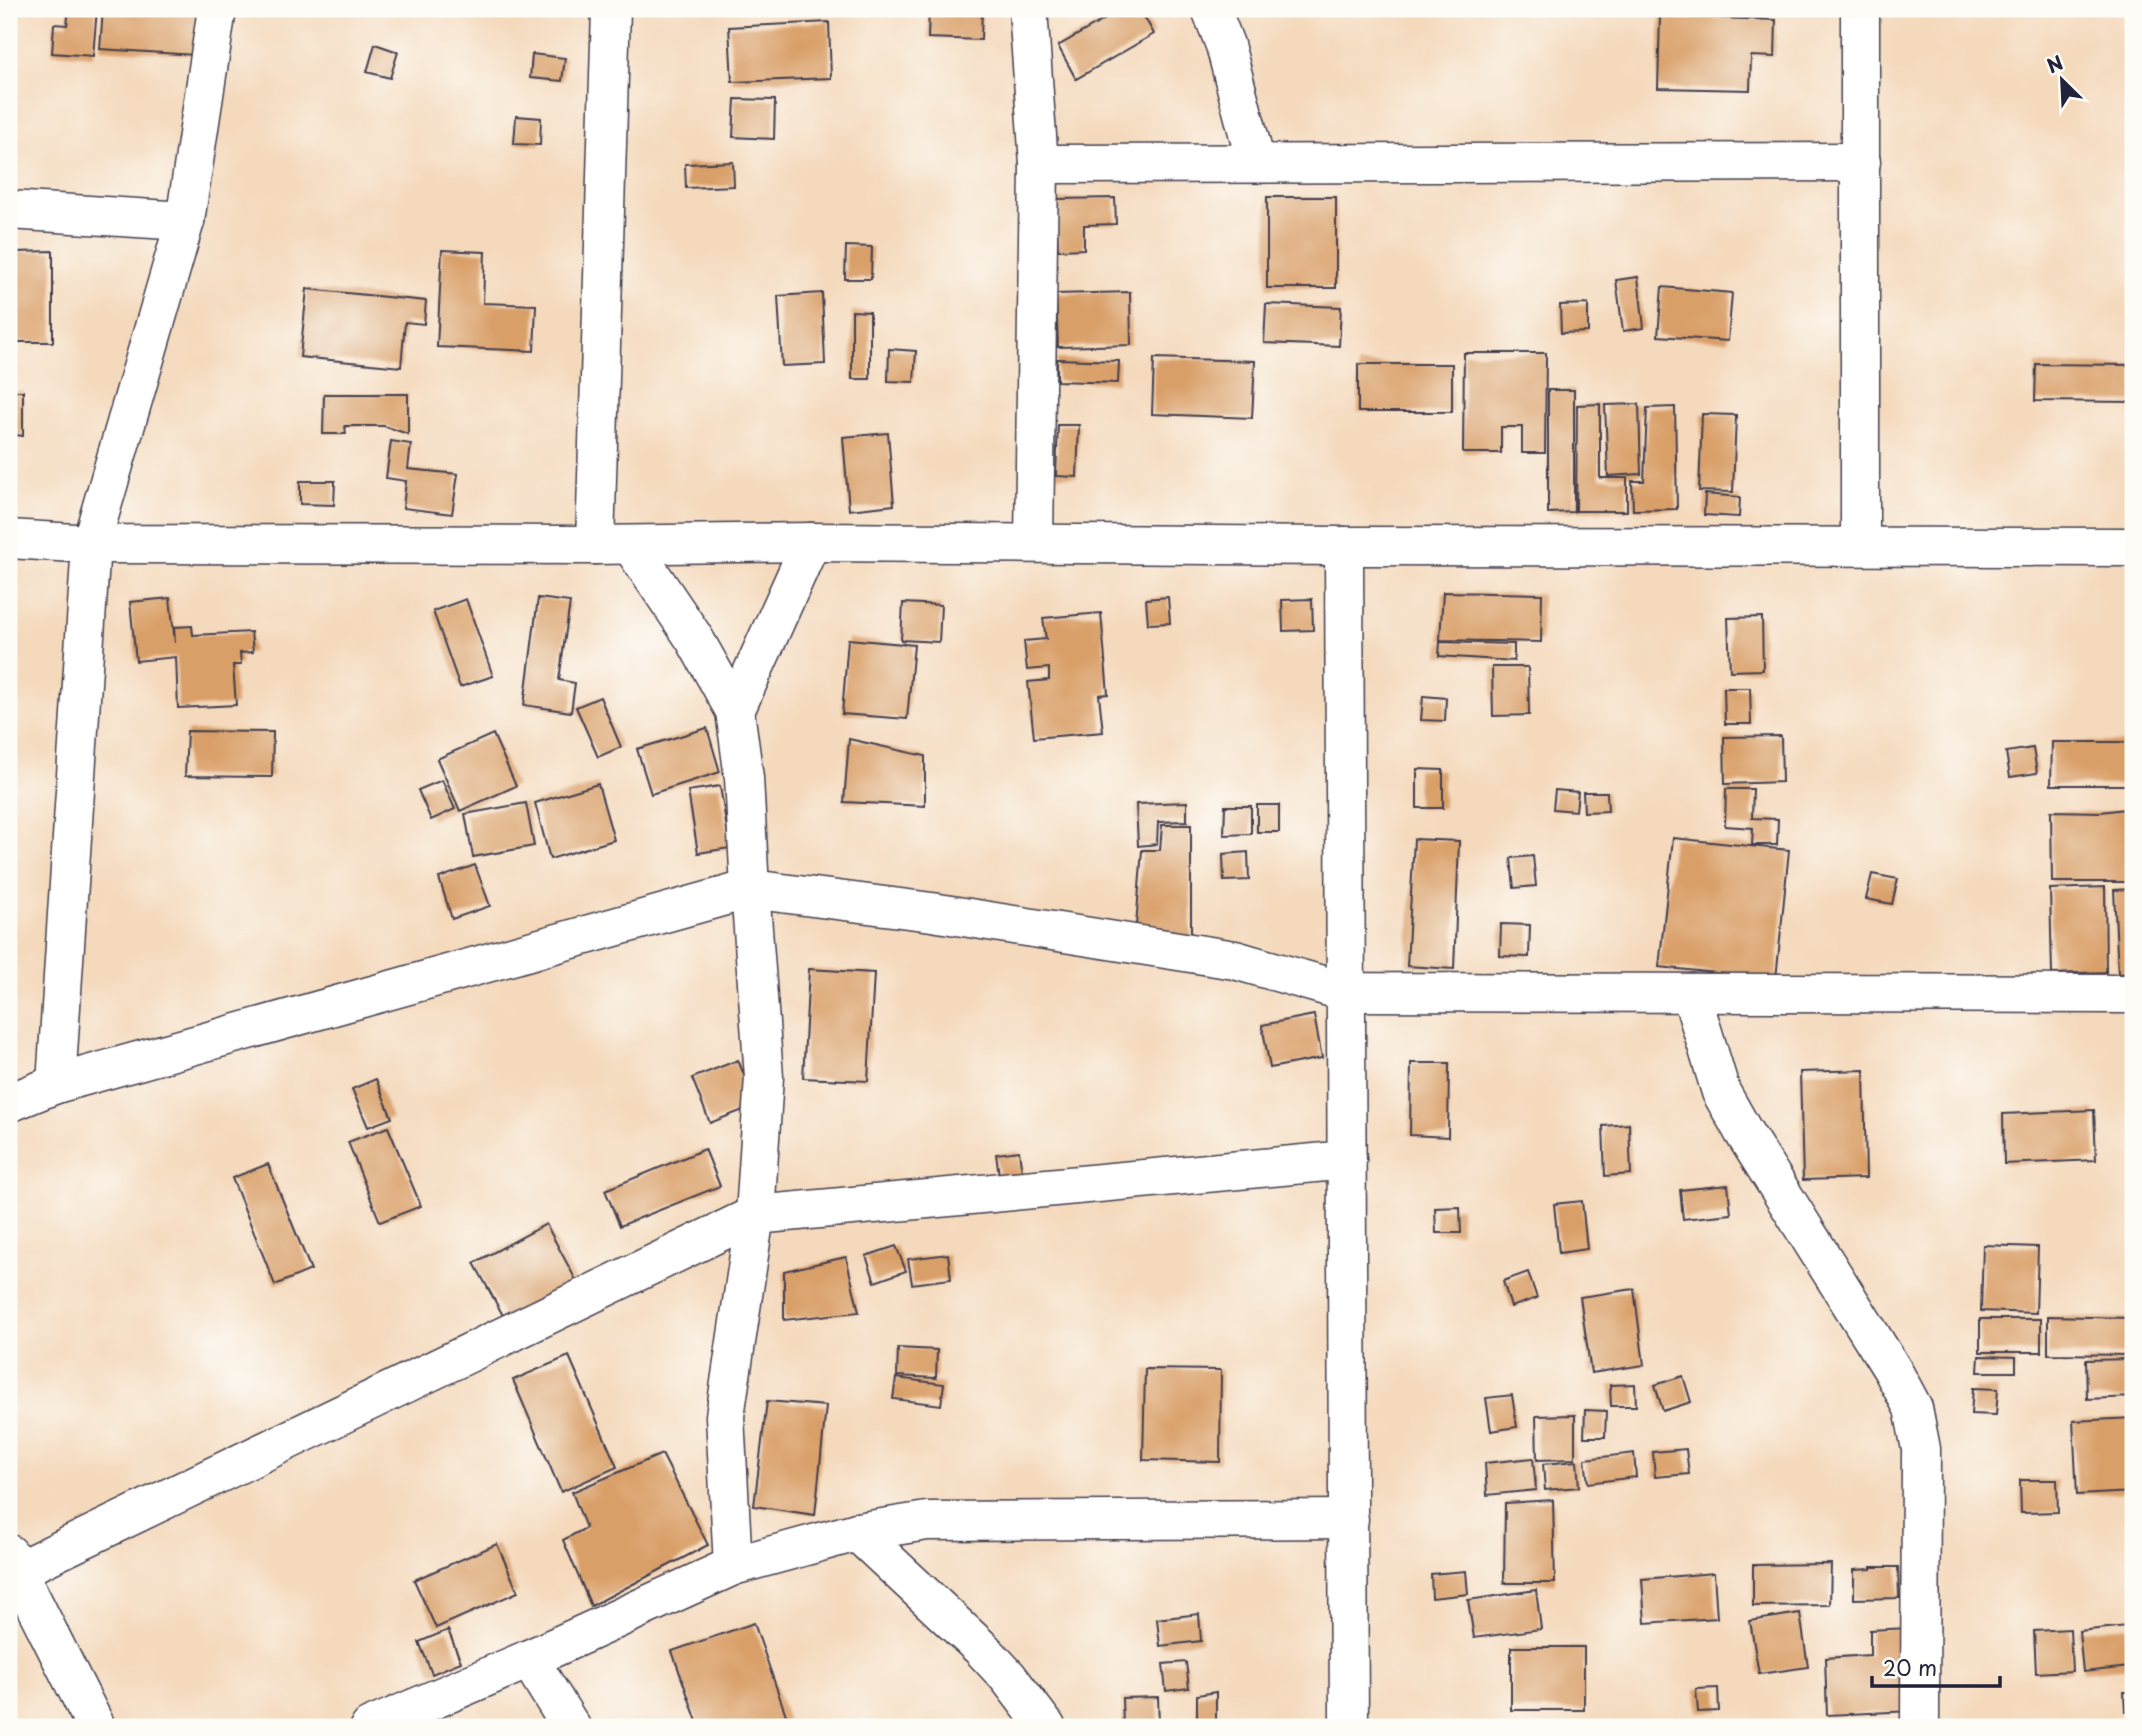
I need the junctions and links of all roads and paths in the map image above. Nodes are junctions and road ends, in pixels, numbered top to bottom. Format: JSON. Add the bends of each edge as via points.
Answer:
{"nodes":[{"id":1,"x":217,"y":9,"type":"edge"},
{"id":2,"x":611,"y":9,"type":"edge"},
{"id":3,"x":1028,"y":9,"type":"edge"},
{"id":4,"x":1211,"y":9,"type":"edge"},
{"id":5,"x":1860,"y":9,"type":"edge"},
{"id":6,"x":1861,"y":162,"type":"junction"},
{"id":7,"x":1256,"y":163,"type":"junction"},
{"id":8,"x":1039,"y":164,"type":"junction"},
{"id":9,"x":9,"y":210,"type":"edge"},
{"id":10,"x":185,"y":221,"type":"junction"},
{"id":11,"x":9,"y":539,"type":"edge"},
{"id":12,"x":811,"y":542,"type":"junction"},
{"id":13,"x":1034,"y":542,"type":"junction"},
{"id":14,"x":91,"y":544,"type":"junction"},
{"id":15,"x":613,"y":545,"type":"junction"},
{"id":16,"x":1344,"y":546,"type":"junction"},
{"id":17,"x":1860,"y":546,"type":"junction"},
{"id":18,"x":2133,"y":547,"type":"edge"},
{"id":19,"x":735,"y":711,"type":"junction"},
{"id":20,"x":750,"y":890,"type":"junction"},
{"id":21,"x":1346,"y":992,"type":"junction"},
{"id":22,"x":1691,"y":993,"type":"junction"},
{"id":23,"x":2133,"y":994,"type":"edge"},
{"id":24,"x":56,"y":1084,"type":"junction"},
{"id":25,"x":9,"y":1103,"type":"edge"},
{"id":26,"x":1347,"y":1160,"type":"junction"},
{"id":27,"x":755,"y":1215,"type":"junction"},
{"id":28,"x":1349,"y":1519,"type":"junction"},
{"id":29,"x":857,"y":1532,"type":"junction"},
{"id":30,"x":13,"y":1563,"type":"edge"},
{"id":31,"x":733,"y":1566,"type":"junction"},
{"id":32,"x":528,"y":1659,"type":"junction"},
{"id":33,"x":96,"y":1727,"type":"edge"},
{"id":34,"x":370,"y":1727,"type":"edge"},
{"id":35,"x":572,"y":1727,"type":"edge"},
{"id":36,"x":1046,"y":1727,"type":"edge"},
{"id":37,"x":1349,"y":1727,"type":"edge"},
{"id":38,"x":1920,"y":1727,"type":"edge"}],
"edges":[{"from":1,"to":10,"type":"street"},
{"from":2,"to":15,"type":"street"},
{"from":3,"to":8,"type":"street"},
{"from":4,"to":7,"type":"street"},
{"from":5,"to":6,"type":"street"},
{"from":6,"to":7,"type":"street"},
{"from":6,"to":17,"type":"street"},
{"from":7,"to":8,"type":"street"},
{"from":8,"to":13,"type":"street"},
{"from":9,"to":10,"type":"street"},
{"from":10,"to":14,"type":"street"},
{"from":11,"to":14,"type":"street"},
{"from":12,"to":13,"type":"street"},
{"from":12,"to":15,"type":"street"},
{"from":12,"to":19,"type":"street"},
{"from":13,"to":16,"type":"street"},
{"from":14,"to":15,"type":"street"},
{"from":14,"to":24,"type":"street"},
{"from":15,"to":19,"type":"street","via":[[694,638]]},
{"from":16,"to":17,"type":"street"},
{"from":16,"to":21,"type":"street"},
{"from":17,"to":18,"type":"street"},
{"from":19,"to":20,"type":"street"},
{"from":20,"to":21,"type":"street","via":[[932,912],[1235,960]]},
{"from":20,"to":24,"type":"street"},
{"from":20,"to":27,"type":"street","via":[[764,1077]]},
{"from":21,"to":22,"type":"street"},
{"from":21,"to":26,"type":"street"},
{"from":22,"to":23,"type":"street"},
{"from":22,"to":38,"type":"street","via":[[1721,1092],[1913,1408],[1921,1449]]},
{"from":24,"to":25,"type":"street"},
{"from":26,"to":27,"type":"street"},
{"from":26,"to":28,"type":"street"},
{"from":27,"to":30,"type":"street"},
{"from":27,"to":31,"type":"street","via":[[724,1416]]},
{"from":28,"to":29,"type":"street","via":[[927,1521]]},
{"from":28,"to":37,"type":"street"},
{"from":29,"to":31,"type":"street"},
{"from":29,"to":36,"type":"street","via":[[982,1649]]},
{"from":30,"to":33,"type":"street"},
{"from":31,"to":32,"type":"street"},
{"from":32,"to":34,"type":"street"},
{"from":32,"to":35,"type":"street"}]}
